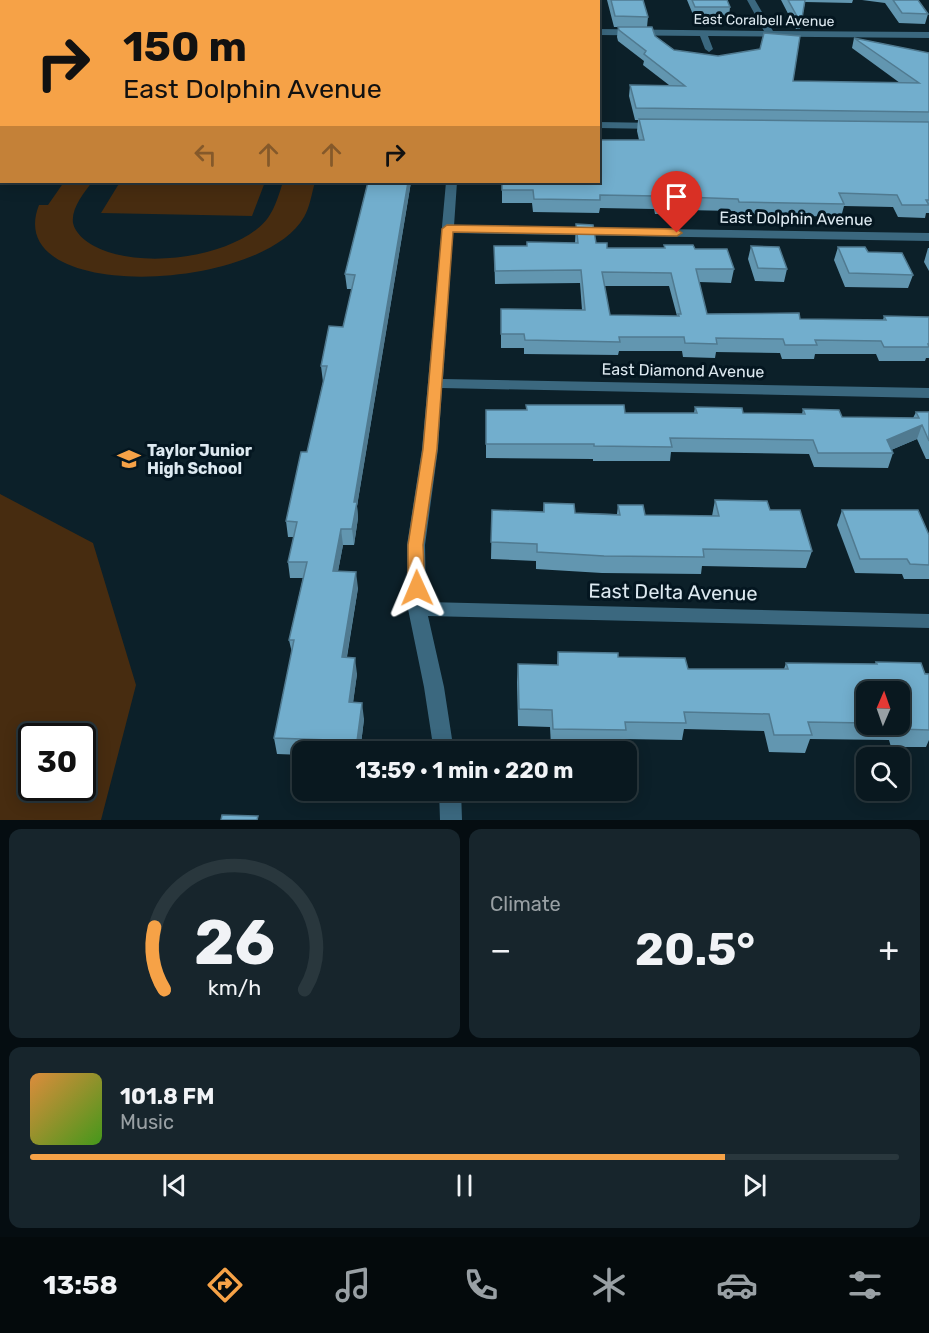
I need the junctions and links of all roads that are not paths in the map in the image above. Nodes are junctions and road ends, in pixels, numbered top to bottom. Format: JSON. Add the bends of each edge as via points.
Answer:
{"nodes":[{"id":1,"x":751,"y":0,"type":"edge"},
{"id":2,"x":600,"y":32,"type":"edge"},
{"id":3,"x":703,"y":33,"type":"junction"},
{"id":4,"x":770,"y":33,"type":"junction"},
{"id":5,"x":929,"y":35,"type":"edge"},
{"id":6,"x":709,"y":49,"type":"dead end"},
{"id":7,"x":600,"y":125,"type":"edge"},
{"id":8,"x":669,"y":126,"type":"edge"},
{"id":9,"x":451,"y":183,"type":"edge"},
{"id":10,"x":447,"y":229,"type":"junction"},
{"id":11,"x":929,"y":237,"type":"edge"},
{"id":12,"x":436,"y":383,"type":"junction"},
{"id":13,"x":929,"y":393,"type":"edge"},
{"id":14,"x":417,"y":609,"type":"junction"},
{"id":15,"x":929,"y":621,"type":"edge"},
{"id":16,"x":442,"y":741,"type":"edge"},
{"id":17,"x":450,"y":801,"type":"edge"},
{"id":18,"x":451,"y":820,"type":"edge"}],
"edges":[{"from":1,"to":4,"type":"street"},
{"from":2,"to":3,"type":"street","name":"East Coralbell Avenue"},
{"from":3,"to":4,"type":"street","name":"East Coralbell Avenue"},
{"from":3,"to":6,"type":"street"},
{"from":4,"to":5,"type":"street","name":"East Coralbell Avenue"},
{"from":7,"to":8,"type":"street"},
{"from":9,"to":10,"type":"street"},
{"from":10,"to":11,"type":"street","name":"East Dolphin Avenue"},
{"from":10,"to":12,"type":"street"},
{"from":12,"to":13,"type":"street","name":"East Diamond Avenue"},
{"from":12,"to":14,"type":"street","via":[[416,545]]},
{"from":14,"to":15,"type":"street","name":"East Delta Avenue"},
{"from":14,"to":16,"type":"street"},
{"from":17,"to":18,"type":"street"}]}
